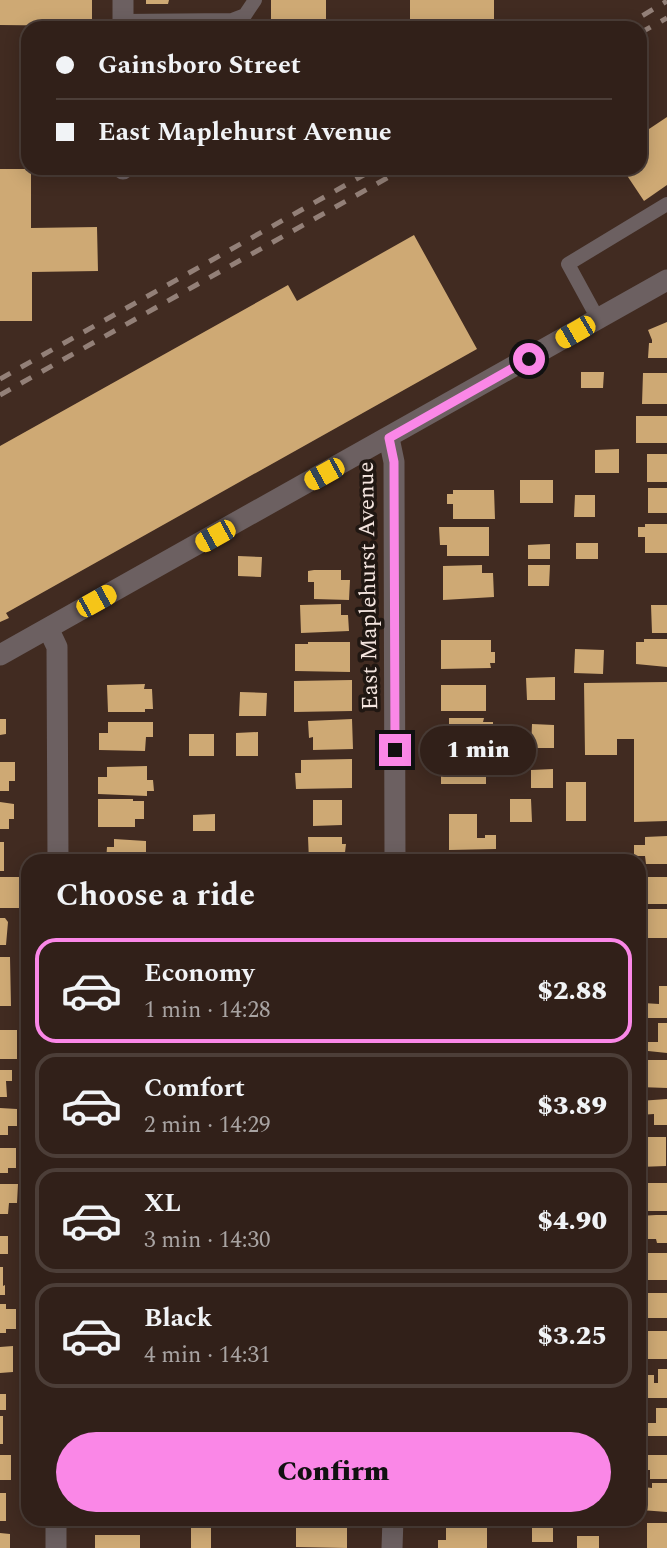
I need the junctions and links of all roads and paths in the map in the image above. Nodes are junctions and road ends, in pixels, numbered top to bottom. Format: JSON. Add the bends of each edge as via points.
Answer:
{"nodes":[{"id":1,"x":255,"y":0,"type":"edge"},
{"id":2,"x":123,"y":16,"type":"edge"},
{"id":3,"x":667,"y":204,"type":"edge"},
{"id":4,"x":667,"y":280,"type":"edge"},
{"id":5,"x":598,"y":319,"type":"junction"},
{"id":6,"x":389,"y":438,"type":"junction"},
{"id":7,"x":48,"y":628,"type":"junction"},
{"id":8,"x":0,"y":655,"type":"edge"},
{"id":9,"x":58,"y":854,"type":"edge"},
{"id":10,"x":395,"y":854,"type":"edge"},
{"id":11,"x":56,"y":1526,"type":"edge"},
{"id":12,"x":393,"y":1526,"type":"edge"},
{"id":13,"x":55,"y":1548,"type":"edge"},
{"id":14,"x":392,"y":1548,"type":"edge"}],
"edges":[{"from":1,"to":2,"type":"lane","via":[[245,15],[232,20]]},
{"from":3,"to":5,"type":"lane","via":[[568,264]]},
{"from":4,"to":5,"type":"street"},
{"from":5,"to":6,"type":"street"},
{"from":6,"to":7,"type":"street"},
{"from":6,"to":10,"type":"street","name":"East Maplehurst Avenue","via":[[394,462]]},
{"from":7,"to":8,"type":"street"},
{"from":7,"to":9,"type":"street","via":[[57,647]]},
{"from":11,"to":13,"type":"street"},
{"from":12,"to":14,"type":"street"}]}
